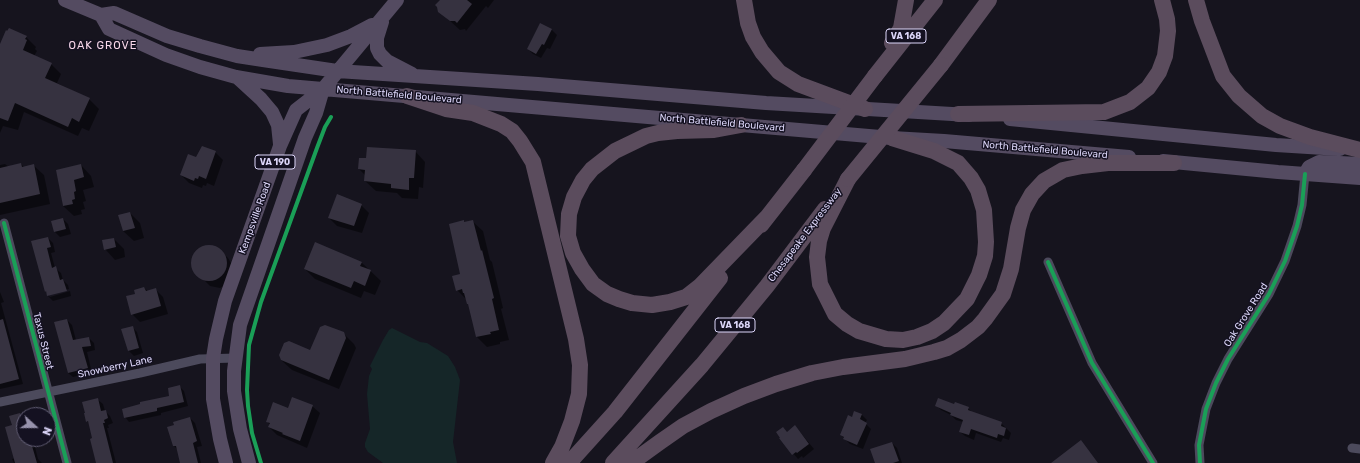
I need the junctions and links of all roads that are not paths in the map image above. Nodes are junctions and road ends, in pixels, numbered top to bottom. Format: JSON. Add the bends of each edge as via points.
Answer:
{"nodes":[{"id":1,"x":65,"y":0,"type":"edge"},
{"id":2,"x":397,"y":0,"type":"edge"},
{"id":3,"x":744,"y":0,"type":"edge"},
{"id":4,"x":906,"y":0,"type":"edge"},
{"id":5,"x":935,"y":0,"type":"edge"},
{"id":6,"x":989,"y":0,"type":"edge"},
{"id":7,"x":1162,"y":0,"type":"edge"},
{"id":8,"x":1196,"y":0,"type":"edge"},
{"id":9,"x":101,"y":15,"type":"junction"},
{"id":10,"x":381,"y":19,"type":"junction"},
{"id":11,"x":237,"y":56,"type":"junction"},
{"id":12,"x":338,"y":71,"type":"junction"},
{"id":13,"x":876,"y":74,"type":"junction"},
{"id":14,"x":236,"y":77,"type":"junction"},
{"id":15,"x":418,"y":77,"type":"junction"},
{"id":16,"x":323,"y":89,"type":"junction"},
{"id":17,"x":407,"y":96,"type":"junction"},
{"id":18,"x":865,"y":109,"type":"junction"},
{"id":19,"x":958,"y":114,"type":"junction"},
{"id":20,"x":741,"y":125,"type":"junction"},
{"id":21,"x":892,"y":138,"type":"junction"},
{"id":22,"x":280,"y":146,"type":"junction"},
{"id":23,"x":1360,"y":151,"type":"edge"},
{"id":24,"x":1174,"y":163,"type":"junction"},
{"id":25,"x":1360,"y":164,"type":"edge"},
{"id":26,"x":1305,"y":174,"type":"junction"},
{"id":27,"x":1360,"y":178,"type":"edge"},
{"id":28,"x":848,"y":179,"type":"junction"},
{"id":29,"x":768,"y":217,"type":"junction"},
{"id":30,"x":4,"y":223,"type":"dead end"},
{"id":31,"x":1048,"y":262,"type":"dead end"},
{"id":32,"x":213,"y":358,"type":"junction"},
{"id":33,"x":236,"y":358,"type":"junction"},
{"id":34,"x":48,"y":392,"type":"junction"},
{"id":35,"x":0,"y":402,"type":"edge"},
{"id":36,"x":67,"y":463,"type":"edge"},
{"id":37,"x":226,"y":463,"type":"edge"},
{"id":38,"x":249,"y":463,"type":"edge"},
{"id":39,"x":553,"y":463,"type":"edge"},
{"id":40,"x":569,"y":463,"type":"edge"},
{"id":41,"x":613,"y":463,"type":"edge"},
{"id":42,"x":631,"y":463,"type":"edge"},
{"id":43,"x":1152,"y":463,"type":"edge"},
{"id":44,"x":1200,"y":463,"type":"edge"}],
"edges":[{"from":1,"to":9,"type":"main road","name":"North Battlefield Boulevard"},
{"from":2,"to":10,"type":"main road","number":"VA 190"},
{"from":3,"to":18,"type":"highway","via":[[753,37],[779,72],[798,84]]},
{"from":4,"to":13,"type":"highway","via":[[900,28],[880,60]]},
{"from":5,"to":13,"type":"highway","number":"VA 168"},
{"from":6,"to":28,"type":"highway","name":"Chesapeake Expressway","number":"VA 168","bridge":true,"via":[[941,65]]},
{"from":7,"to":19,"type":"highway","via":[[1168,31],[1165,56],[1159,72],[1148,88],[1130,102],[1104,112]]},
{"from":8,"to":23,"type":"highway","via":[[1224,76],[1239,96],[1262,116],[1280,126]]},
{"from":9,"to":11,"type":"main road","name":"North Battlefield Boulevard","via":[[114,13],[178,40]]},
{"from":9,"to":14,"type":"main road","name":"North Battlefield Boulevard","via":[[109,29],[132,40],[178,60]]},
{"from":10,"to":11,"type":"main road","via":[[337,42],[317,48]]},
{"from":10,"to":12,"type":"main road","number":"VA 190"},
{"from":10,"to":15,"type":"main road","via":[[377,38],[380,54]]},
{"from":11,"to":12,"type":"main road","name":"North Battlefield Boulevard"},
{"from":12,"to":15,"type":"main road","name":"North Battlefield Boulevard"},
{"from":12,"to":16,"type":"main road","number":"VA 190"},
{"from":13,"to":29,"type":"highway","number":"VA 168","bridge":true},
{"from":14,"to":16,"type":"main road","name":"North Battlefield Boulevard"},
{"from":14,"to":22,"type":"main road","via":[[272,112],[278,125]]},
{"from":15,"to":18,"type":"main road","name":"North Battlefield Boulevard"},
{"from":16,"to":17,"type":"main road","name":"North Battlefield Boulevard"},
{"from":16,"to":22,"type":"main road","name":"Kempsville Road","number":"VA 190","via":[[296,110]]},
{"from":16,"to":33,"type":"main road","name":"Kempsville Road","number":"VA 190","via":[[246,306],[240,325]]},
{"from":17,"to":20,"type":"main road","name":"North Battlefield Boulevard"},
{"from":17,"to":39,"type":"highway","via":[[446,109],[474,113],[501,124],[512,131],[533,162],[576,339],[580,366],[572,422]]},
{"from":18,"to":19,"type":"main road","name":"North Battlefield Boulevard"},
{"from":19,"to":23,"type":"main road","name":"North Battlefield Boulevard"},
{"from":20,"to":21,"type":"main road","name":"North Battlefield Boulevard"},
{"from":20,"to":29,"type":"highway","via":[[714,130],[658,133],[615,151],[582,180],[569,214],[568,236],[573,253],[593,284],[619,299],[652,305],[686,297]]},
{"from":21,"to":24,"type":"main road","name":"North Battlefield Boulevard","via":[[1110,155]]},
{"from":21,"to":28,"type":"highway","via":[[934,151],[958,163],[975,184],[984,210],[985,256],[979,275],[967,299],[944,323],[932,331],[903,340],[886,340],[859,331],[834,314],[820,284],[817,257],[823,228]]},
{"from":22,"to":32,"type":"main road","name":"Kempsville Road","number":"VA 190","via":[[225,301]]},
{"from":24,"to":26,"type":"main road","name":"North Battlefield Boulevard"},
{"from":24,"to":42,"type":"highway","via":[[1108,163],[1082,166],[1063,170],[1044,181],[1023,210],[1003,294],[986,319],[961,340],[934,352],[905,359],[812,373],[776,384],[744,396],[683,426]]},
{"from":25,"to":26,"type":"main road","via":[[1319,162],[1309,167]]},
{"from":26,"to":27,"type":"main road","name":"North Battlefield Boulevard"},
{"from":26,"to":44,"type":"street","name":"Oak Grove Road","via":[[1302,205],[1285,261],[1269,294],[1228,359],[1206,408],[1199,445]]},
{"from":28,"to":41,"type":"highway","name":"Chesapeake Expressway","number":"VA 168","via":[[767,286],[702,365]]},
{"from":29,"to":40,"type":"highway","number":"VA 168","via":[[615,412]]},
{"from":30,"to":34,"type":"street","name":"Taxus Street"},
{"from":31,"to":43,"type":"street","via":[[1092,363]]},
{"from":32,"to":33,"type":"street","name":"Snowberry Lane"},
{"from":32,"to":34,"type":"street","name":"Snowberry Lane","via":[[200,358]]},
{"from":32,"to":37,"type":"main road","name":"Kempsville Road","number":"VA 190","via":[[213,399]]},
{"from":33,"to":38,"type":"main road","name":"Kempsville Road","number":"VA 190","via":[[236,409]]},
{"from":34,"to":35,"type":"street","name":"Snowberry Lane"},
{"from":34,"to":36,"type":"street","name":"Taxus Street"}]}
